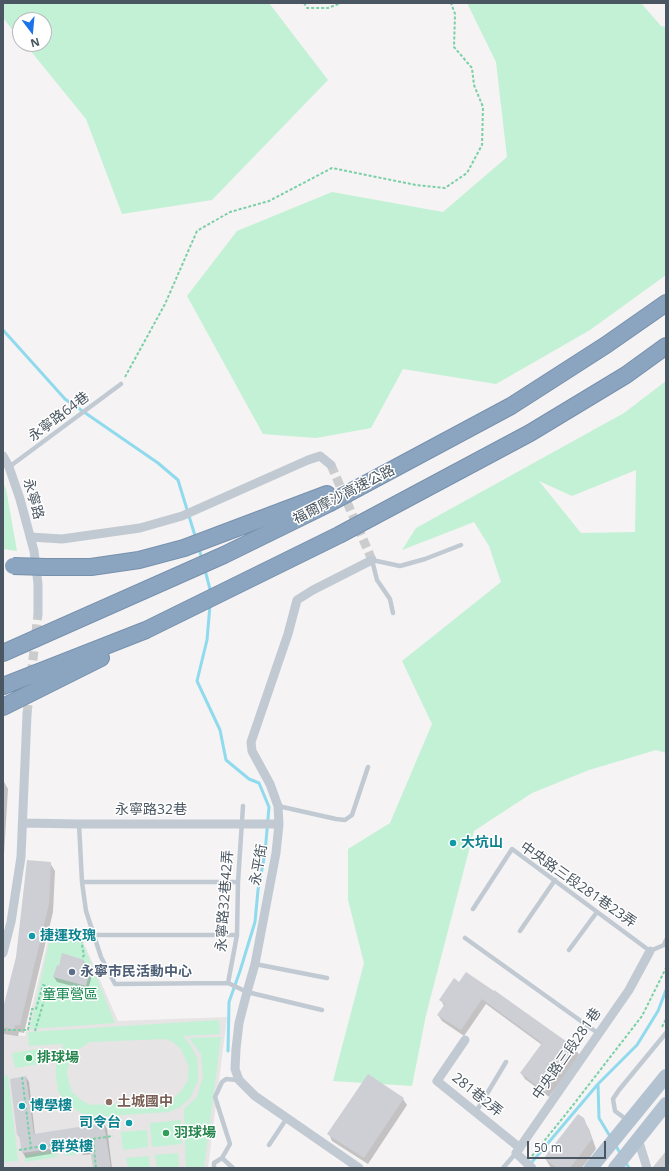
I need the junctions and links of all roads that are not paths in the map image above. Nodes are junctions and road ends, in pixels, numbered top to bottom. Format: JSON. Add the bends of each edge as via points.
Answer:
{"nodes":[{"id":1,"x":666,"y":303,"type":"edge"},
{"id":2,"x":666,"y":346,"type":"edge"},
{"id":3,"x":121,"y":384,"type":"road end"},
{"id":4,"x":511,"y":406,"type":"junction"},
{"id":5,"x":3,"y":456,"type":"edge"},
{"id":6,"x":331,"y":465,"type":"tunnel mouth"},
{"id":7,"x":9,"y":467,"type":"junction"},
{"id":8,"x":30,"y":537,"type":"junction"},
{"id":9,"x":461,"y":545,"type":"dead end"},
{"id":10,"x":372,"y":560,"type":"junction"},
{"id":11,"x":8,"y":565,"type":"edge"},
{"id":12,"x":393,"y":613,"type":"dead end"},
{"id":13,"x":38,"y":614,"type":"tunnel mouth"},
{"id":14,"x":146,"y":630,"type":"junction"},
{"id":15,"x":3,"y":653,"type":"edge"},
{"id":16,"x":3,"y":686,"type":"edge"},
{"id":17,"x":3,"y":707,"type":"edge"},
{"id":18,"x":27,"y":714,"type":"tunnel mouth"},
{"id":19,"x":368,"y":767,"type":"dead end"},
{"id":20,"x":243,"y":806,"type":"dead end"},
{"id":21,"x":278,"y":806,"type":"junction"},
{"id":22,"x":23,"y":823,"type":"junction"},
{"id":23,"x":79,"y":824,"type":"junction"},
{"id":24,"x":242,"y":824,"type":"junction"},
{"id":25,"x":279,"y":824,"type":"junction"},
{"id":26,"x":555,"y":880,"type":"junction"},
{"id":27,"x":82,"y":882,"type":"junction"},
{"id":28,"x":238,"y":882,"type":"junction"},
{"id":29,"x":473,"y":909,"type":"dead end"},
{"id":30,"x":597,"y":912,"type":"junction"},
{"id":31,"x":520,"y":931,"type":"dead end"},
{"id":32,"x":94,"y":935,"type":"junction"},
{"id":33,"x":236,"y":935,"type":"junction"},
{"id":34,"x":465,"y":938,"type":"dead end"},
{"id":35,"x":666,"y":940,"type":"edge"},
{"id":36,"x":569,"y":950,"type":"dead end"},
{"id":37,"x":650,"y":950,"type":"junction"},
{"id":38,"x":3,"y":953,"type":"edge"},
{"id":39,"x":255,"y":964,"type":"junction"},
{"id":40,"x":327,"y":978,"type":"dead end"},
{"id":41,"x":228,"y":983,"type":"junction"},
{"id":42,"x":247,"y":992,"type":"junction"},
{"id":43,"x":322,"y":1010,"type":"dead end"},
{"id":44,"x":599,"y":1034,"type":"junction"},
{"id":45,"x":666,"y":1034,"type":"edge"},
{"id":46,"x":465,"y":1040,"type":"dead end"},
{"id":47,"x":506,"y":1062,"type":"dead end"},
{"id":48,"x":666,"y":1076,"type":"edge"},
{"id":49,"x":239,"y":1080,"type":"junction"},
{"id":50,"x":666,"y":1104,"type":"edge"},
{"id":51,"x":476,"y":1112,"type":"junction"},
{"id":52,"x":288,"y":1118,"type":"junction"},
{"id":53,"x":630,"y":1122,"type":"junction"},
{"id":54,"x":638,"y":1139,"type":"junction"},
{"id":55,"x":269,"y":1145,"type":"dead end"},
{"id":56,"x":518,"y":1151,"type":"junction"},
{"id":57,"x":222,"y":1158,"type":"junction"},
{"id":58,"x":621,"y":1161,"type":"edge"},
{"id":59,"x":529,"y":1166,"type":"edge"},
{"id":60,"x":214,"y":1168,"type":"edge"},
{"id":61,"x":233,"y":1168,"type":"edge"},
{"id":62,"x":359,"y":1168,"type":"edge"},
{"id":63,"x":504,"y":1168,"type":"edge"},
{"id":64,"x":591,"y":1168,"type":"edge"},
{"id":65,"x":647,"y":1168,"type":"edge"}],
"edges":[{"from":1,"to":4,"type":"highway","name":"福爾摩沙高速公路"},
{"from":2,"to":14,"type":"highway","via":[[626,374],[530,433],[339,535]]},
{"from":3,"to":7,"type":"lane","name":"永寧路64巷"},
{"from":4,"to":11,"type":"highway","bridge":true,"via":[[324,495],[197,544],[139,560],[91,567]]},
{"from":4,"to":15,"type":"highway","name":"福爾摩沙高速公路","via":[[328,504],[203,564]]},
{"from":5,"to":7,"type":"street","name":"永寧路"},
{"from":6,"to":8,"type":"street","via":[[320,456],[182,516],[140,528],[62,539]]},
{"from":7,"to":8,"type":"street","name":"永寧路"},
{"from":8,"to":13,"type":"street","name":"永寧路","via":[[38,584]]},
{"from":9,"to":10,"type":"lane","via":[[400,566]]},
{"from":10,"to":12,"type":"lane","via":[[377,580],[390,599]]},
{"from":10,"to":21,"type":"street","name":"永平街","via":[[297,600],[251,742],[252,751],[270,784]]},
{"from":14,"to":16,"type":"highway"},
{"from":14,"to":17,"type":"highway","via":[[103,657]]},
{"from":18,"to":22,"type":"street"},
{"from":19,"to":21,"type":"lane","via":[[352,815],[345,820]]},
{"from":20,"to":24,"type":"lane","name":"永寧路32巷42弄"},
{"from":21,"to":25,"type":"street","name":"永平街"},
{"from":22,"to":23,"type":"street","name":"永寧路32巷"},
{"from":22,"to":38,"type":"street","via":[[21,857],[11,922]]},
{"from":23,"to":24,"type":"street","name":"永寧路32巷"},
{"from":23,"to":27,"type":"lane"},
{"from":24,"to":25,"type":"street","name":"永寧路32巷"},
{"from":24,"to":28,"type":"lane","name":"永寧路32巷42弄"},
{"from":25,"to":39,"type":"street","name":"永平街"},
{"from":26,"to":29,"type":"lane","name":"中央路三段281巷23弄","via":[[512,849]]},
{"from":26,"to":30,"type":"lane","name":"中央路三段281巷23弄"},
{"from":26,"to":31,"type":"lane"},
{"from":27,"to":28,"type":"lane"},
{"from":27,"to":32,"type":"lane","via":[[86,911]]},
{"from":28,"to":33,"type":"lane","name":"永寧路32巷42弄"},
{"from":30,"to":36,"type":"lane"},
{"from":30,"to":37,"type":"lane","name":"中央路三段281巷23弄"},
{"from":32,"to":33,"type":"lane"},
{"from":32,"to":41,"type":"lane","via":[[101,957],[115,984]]},
{"from":33,"to":41,"type":"lane","name":"永寧路32巷42弄"},
{"from":34,"to":44,"type":"lane"},
{"from":35,"to":37,"type":"lane","via":[[664,945]]},
{"from":37,"to":44,"type":"street","name":"中央路三段281巷","via":[[629,990]]},
{"from":39,"to":40,"type":"lane"},
{"from":39,"to":42,"type":"street","name":"永平街"},
{"from":41,"to":42,"type":"lane"},
{"from":42,"to":43,"type":"lane"},
{"from":42,"to":49,"type":"street","name":"永平街","via":[[236,1049]]},
{"from":44,"to":56,"type":"street","name":"中央路三段281巷"},
{"from":45,"to":53,"type":"lane","via":[[613,1099],[614,1111]]},
{"from":46,"to":51,"type":"street","name":"281巷2弄","via":[[437,1081]]},
{"from":47,"to":51,"type":"lane"},
{"from":48,"to":53,"type":"main road"},
{"from":49,"to":52,"type":"street","via":[[255,1096]]},
{"from":49,"to":57,"type":"lane","via":[[226,1079],[215,1097],[230,1144]]},
{"from":50,"to":54,"type":"main road"},
{"from":51,"to":56,"type":"street","name":"281巷2弄"},
{"from":52,"to":55,"type":"lane"},
{"from":52,"to":62,"type":"street"},
{"from":53,"to":64,"type":"main road"},
{"from":54,"to":58,"type":"main road"},
{"from":54,"to":65,"type":"street"},
{"from":56,"to":59,"type":"street"},
{"from":56,"to":63,"type":"lane"},
{"from":57,"to":60,"type":"lane","via":[[214,1163]]},
{"from":57,"to":61,"type":"lane"}]}
